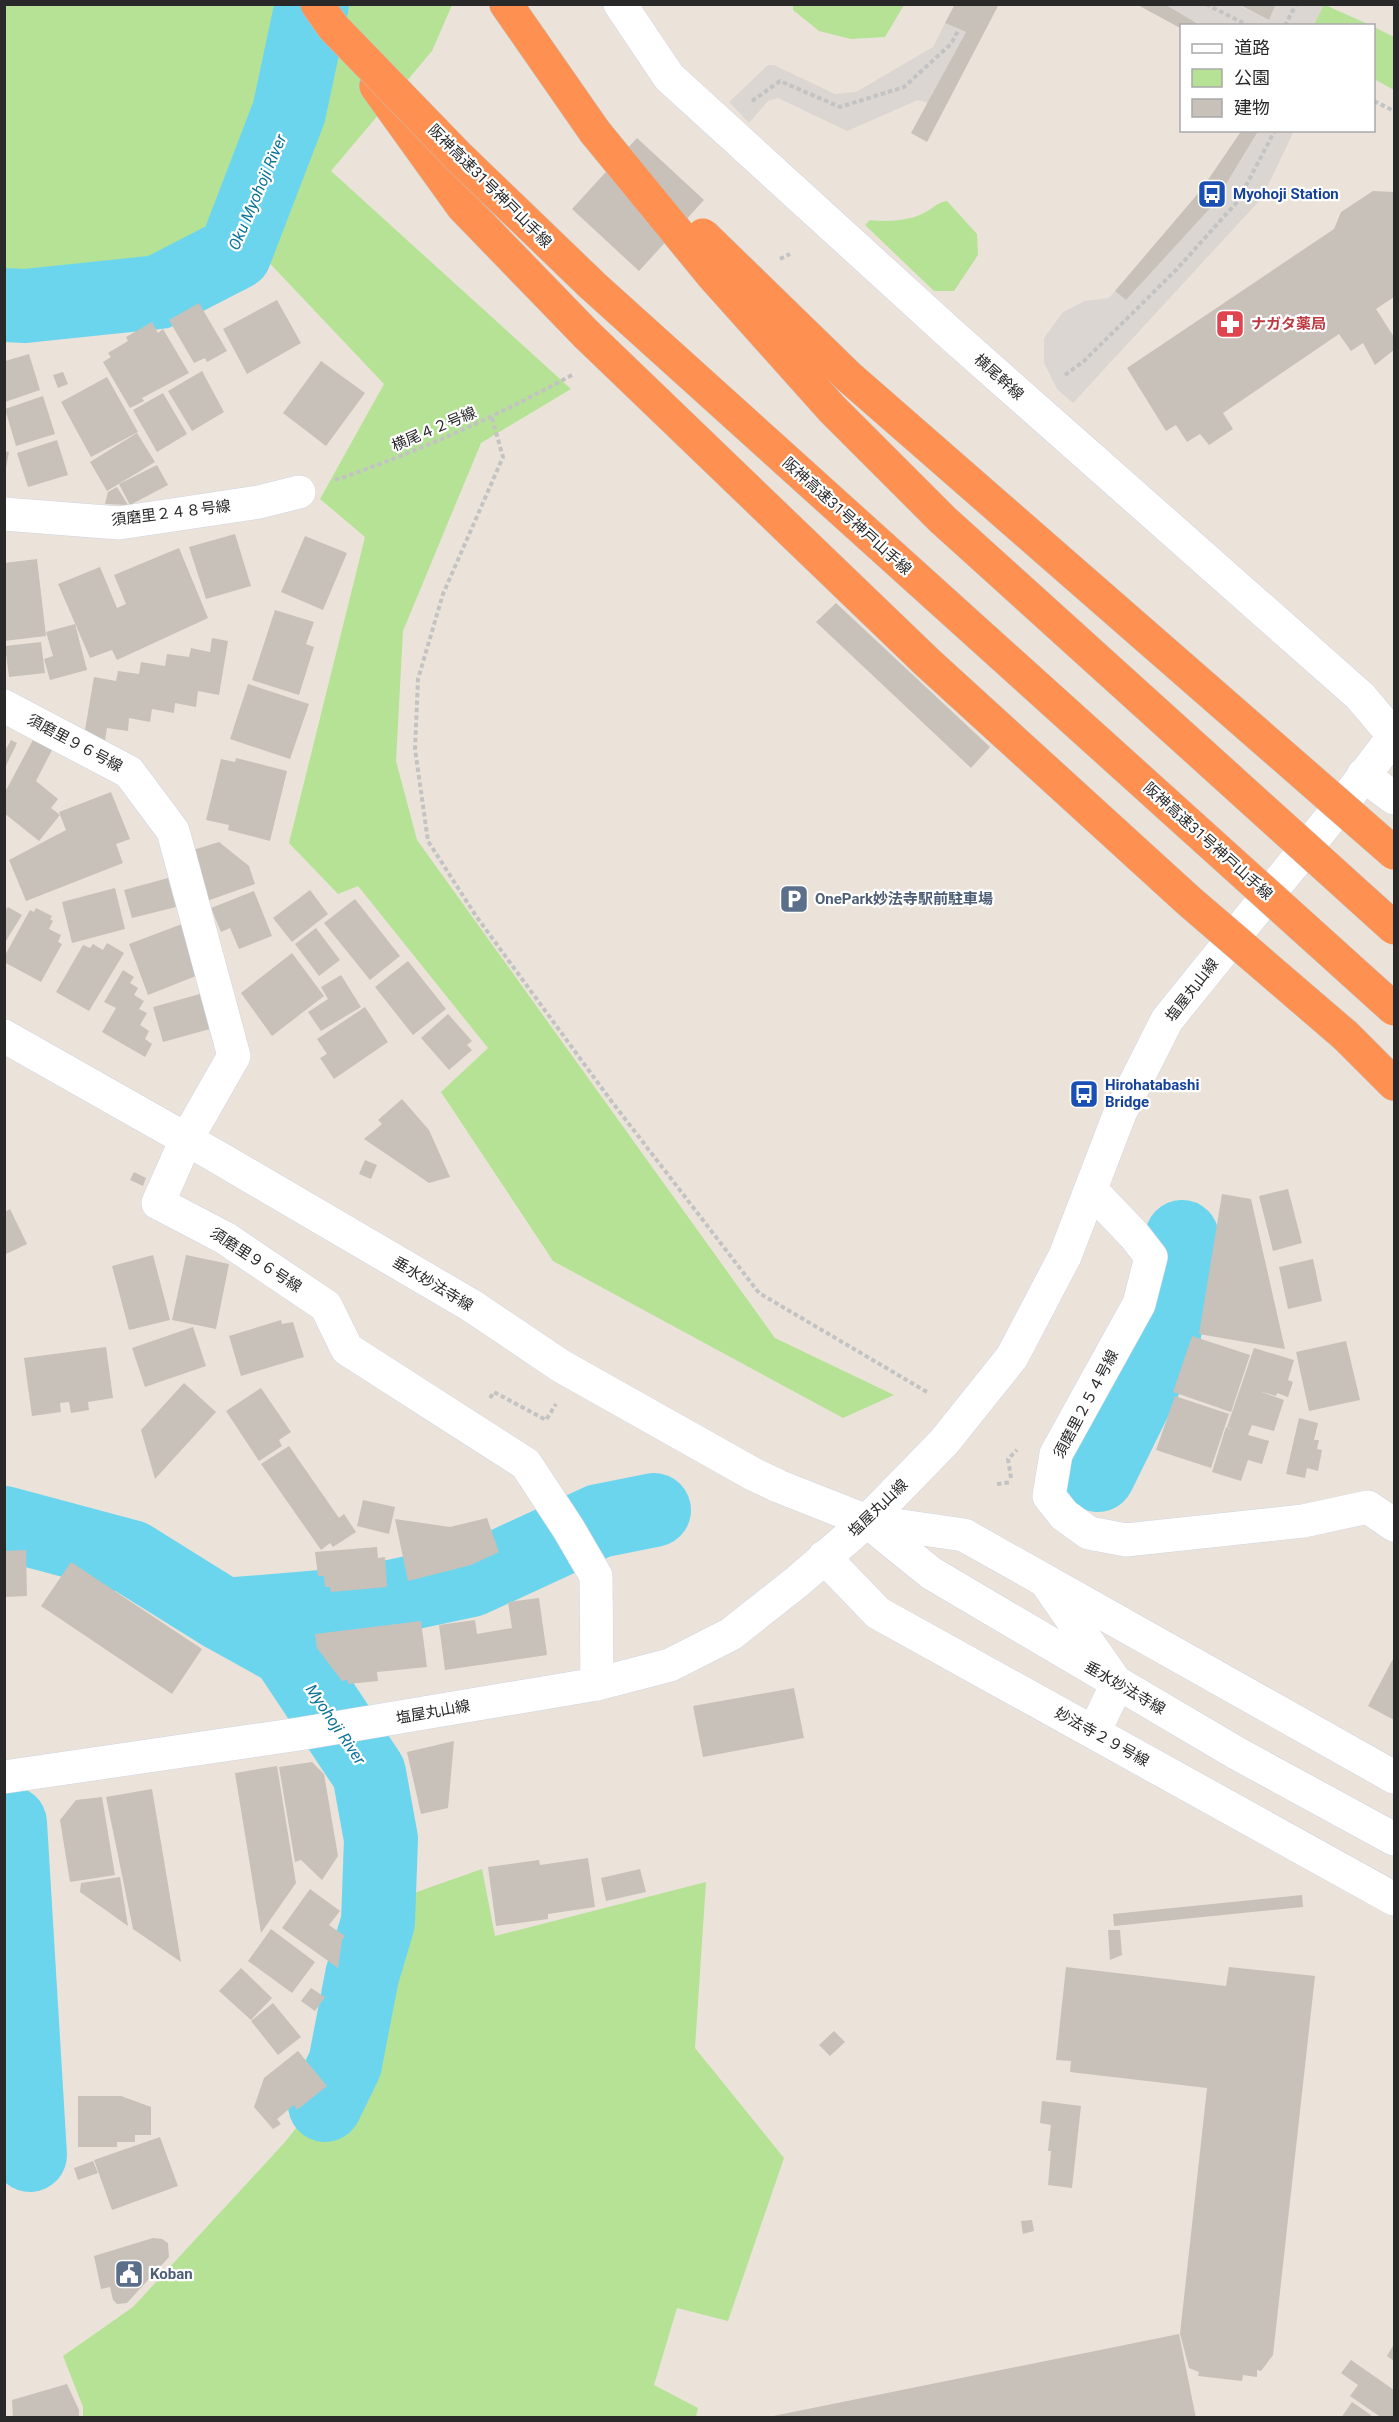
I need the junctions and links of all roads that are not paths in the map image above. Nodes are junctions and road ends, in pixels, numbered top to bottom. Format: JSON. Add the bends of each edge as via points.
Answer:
{"nodes":[{"id":1,"x":506,"y":4,"type":"edge"},
{"id":2,"x":620,"y":4,"type":"edge"},
{"id":3,"x":325,"y":16,"type":"edge"},
{"id":4,"x":596,"y":132,"type":"junction"},
{"id":5,"x":299,"y":492,"type":"road end"},
{"id":6,"x":4,"y":514,"type":"edge"},
{"id":7,"x":4,"y":706,"type":"edge"},
{"id":8,"x":1394,"y":736,"type":"edge"},
{"id":9,"x":1363,"y":775,"type":"junction"},
{"id":10,"x":1395,"y":798,"type":"edge"},
{"id":11,"x":1395,"y":853,"type":"edge"},
{"id":12,"x":1395,"y":928,"type":"edge"},
{"id":13,"x":1395,"y":1009,"type":"edge"},
{"id":14,"x":4,"y":1036,"type":"edge"},
{"id":15,"x":1395,"y":1084,"type":"edge"},
{"id":16,"x":186,"y":1140,"type":"junction"},
{"id":17,"x":1091,"y":1190,"type":"junction"},
{"id":18,"x":867,"y":1521,"type":"junction"},
{"id":19,"x":1395,"y":1525,"type":"edge"},
{"id":20,"x":824,"y":1557,"type":"junction"},
{"id":21,"x":1046,"y":1582,"type":"junction"},
{"id":22,"x":597,"y":1684,"type":"junction"},
{"id":23,"x":1117,"y":1684,"type":"junction"},
{"id":24,"x":1094,"y":1732,"type":"junction"},
{"id":25,"x":4,"y":1777,"type":"edge"},
{"id":26,"x":1395,"y":1777,"type":"edge"},
{"id":27,"x":1395,"y":1839,"type":"edge"},
{"id":28,"x":1395,"y":1899,"type":"edge"}],
"edges":[{"from":1,"to":4,"type":"highway"},
{"from":2,"to":8,"type":"street","name":"横尾幹線","via":[[669,77],[953,336],[1360,696]]},
{"from":3,"to":13,"type":"highway","name":"阪神高速31号神戸山手線","bridge":true,"via":[[459,158],[593,286]]},
{"from":3,"to":15,"type":"highway","bridge":true,"via":[[463,207],[586,333],[928,663]]},
{"from":4,"to":11,"type":"highway","bridge":true,"via":[[849,377]]},
{"from":4,"to":12,"type":"highway","bridge":true,"via":[[713,276],[832,409],[943,520]]},
{"from":5,"to":6,"type":"street","name":"須磨里２４８号線","via":[[259,502],[119,523]]},
{"from":7,"to":16,"type":"street","name":"須磨里９６号線","via":[[129,772],[173,831],[234,1056]]},
{"from":8,"to":9,"type":"street","name":"塩屋丸山線"},
{"from":9,"to":10,"type":"street"},
{"from":9,"to":17,"type":"street","name":"塩屋丸山線","via":[[1167,1020],[1120,1113]]},
{"from":14,"to":16,"type":"street","name":"垂水妙法寺線"},
{"from":16,"to":18,"type":"street","name":"垂水妙法寺線","via":[[461,1300],[611,1394],[762,1478]]},
{"from":16,"to":22,"type":"street","name":"須磨里９６号線","via":[[158,1203],[225,1238],[326,1306],[347,1349],[526,1464],[596,1576]]},
{"from":17,"to":18,"type":"street","name":"塩屋丸山線","via":[[1065,1256],[1012,1357],[944,1442]]},
{"from":17,"to":19,"type":"street","name":"須磨里２５４号線","via":[[1151,1257],[1139,1304],[1056,1454],[1049,1497],[1064,1515],[1089,1533],[1126,1540],[1303,1521],[1368,1508]]},
{"from":18,"to":20,"type":"street","name":"塩屋丸山線"},
{"from":18,"to":21,"type":"street","name":"垂水妙法寺線","via":[[964,1535]]},
{"from":18,"to":23,"type":"street","name":"垂水妙法寺線","via":[[931,1573]]},
{"from":20,"to":22,"type":"street","name":"塩屋丸山線","via":[[731,1634],[670,1665]]},
{"from":20,"to":24,"type":"street","name":"妙法寺２９号線","via":[[878,1613]]},
{"from":21,"to":23,"type":"street"},
{"from":21,"to":26,"type":"street","name":"垂水妙法寺線"},
{"from":22,"to":25,"type":"street","name":"塩屋丸山線","via":[[398,1719]]},
{"from":23,"to":24,"type":"street"},
{"from":23,"to":27,"type":"street","name":"垂水妙法寺線"},
{"from":24,"to":28,"type":"street","name":"妙法寺２９号線"}]}
